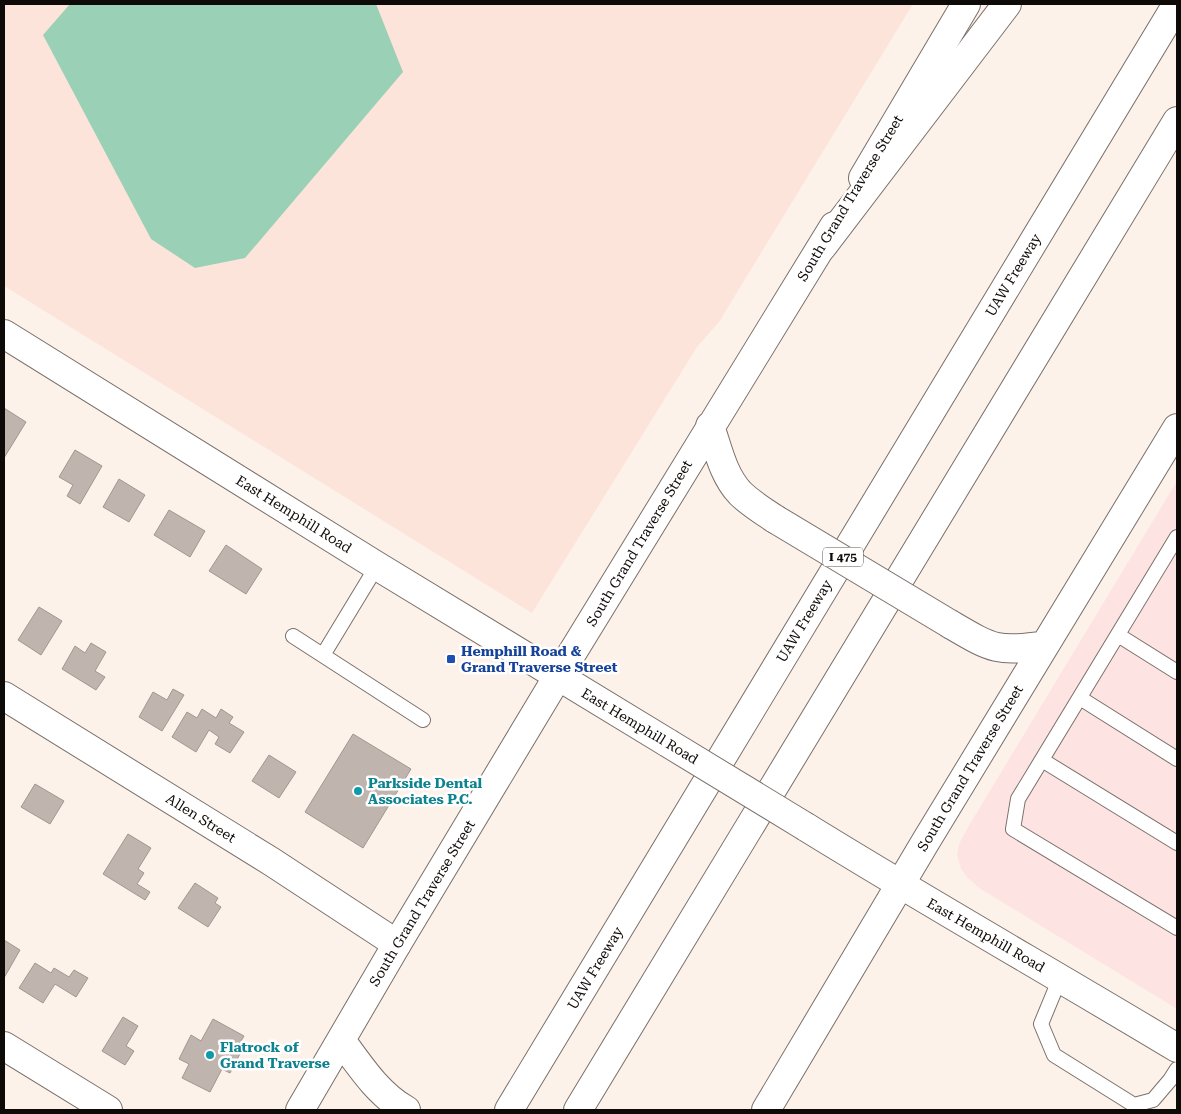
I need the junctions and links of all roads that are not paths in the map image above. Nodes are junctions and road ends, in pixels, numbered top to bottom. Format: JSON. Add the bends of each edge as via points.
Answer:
{"nodes":[{"id":1,"x":966,"y":4,"type":"edge"},
{"id":2,"x":1007,"y":4,"type":"edge"},
{"id":3,"x":1177,"y":4,"type":"edge"},
{"id":4,"x":1177,"y":121,"type":"edge"},
{"id":5,"x":822,"y":247,"type":"junction"},
{"id":6,"x":4,"y":334,"type":"edge"},
{"id":7,"x":710,"y":426,"type":"junction"},
{"id":8,"x":1177,"y":428,"type":"edge"},
{"id":9,"x":1177,"y":537,"type":"edge"},
{"id":10,"x":377,"y":566,"type":"junction"},
{"id":11,"x":1118,"y":635,"type":"junction"},
{"id":12,"x":293,"y":636,"type":"dead end"},
{"id":13,"x":1045,"y":645,"type":"junction"},
{"id":14,"x":322,"y":655,"type":"junction"},
{"id":15,"x":1177,"y":672,"type":"edge"},
{"id":16,"x":558,"y":676,"type":"junction"},
{"id":17,"x":4,"y":696,"type":"edge"},
{"id":18,"x":1080,"y":698,"type":"junction"},
{"id":19,"x":423,"y":720,"type":"dead end"},
{"id":20,"x":1177,"y":759,"type":"edge"},
{"id":21,"x":1042,"y":760,"type":"junction"},
{"id":22,"x":1177,"y":843,"type":"edge"},
{"id":23,"x":900,"y":885,"type":"junction"},
{"id":24,"x":1177,"y":928,"type":"edge"},
{"id":25,"x":397,"y":944,"type":"junction"},
{"id":26,"x":1060,"y":978,"type":"junction"},
{"id":27,"x":341,"y":1040,"type":"junction"},
{"id":28,"x":4,"y":1046,"type":"edge"},
{"id":29,"x":1177,"y":1048,"type":"edge"},
{"id":30,"x":1177,"y":1069,"type":"edge"},
{"id":31,"x":108,"y":1110,"type":"edge"},
{"id":32,"x":300,"y":1110,"type":"edge"},
{"id":33,"x":406,"y":1110,"type":"edge"},
{"id":34,"x":509,"y":1110,"type":"edge"},
{"id":35,"x":578,"y":1110,"type":"edge"},
{"id":36,"x":766,"y":1110,"type":"edge"}],
"edges":[{"from":1,"to":5,"type":"main road","name":"South Grand Traverse Street"},
{"from":2,"to":5,"type":"main road"},
{"from":3,"to":34,"type":"main road","name":"UAW Freeway","number":"I 475"},
{"from":4,"to":35,"type":"main road"},
{"from":5,"to":7,"type":"main road","name":"South Grand Traverse Street"},
{"from":6,"to":10,"type":"main road","name":"East Hemphill Road"},
{"from":7,"to":13,"type":"main road","bridge":true,"via":[[723,464],[739,492],[775,519],[991,646],[1018,649]]},
{"from":7,"to":16,"type":"main road","name":"South Grand Traverse Street"},
{"from":8,"to":13,"type":"main road","name":"South Grand Traverse Street"},
{"from":9,"to":11,"type":"lane"},
{"from":10,"to":14,"type":"lane"},
{"from":10,"to":16,"type":"main road","name":"East Hemphill Road"},
{"from":11,"to":15,"type":"lane"},
{"from":11,"to":18,"type":"lane"},
{"from":12,"to":14,"type":"lane"},
{"from":13,"to":23,"type":"main road","name":"South Grand Traverse Street"},
{"from":14,"to":19,"type":"lane"},
{"from":16,"to":23,"type":"main road","name":"East Hemphill Road","bridge":true},
{"from":16,"to":25,"type":"main road","name":"South Grand Traverse Street"},
{"from":17,"to":25,"type":"main road","name":"Allen Street","via":[[272,862]]},
{"from":18,"to":20,"type":"lane"},
{"from":18,"to":21,"type":"lane"},
{"from":21,"to":22,"type":"lane"},
{"from":21,"to":24,"type":"lane","via":[[1018,799],[1013,829]]},
{"from":23,"to":26,"type":"main road","name":"East Hemphill Road"},
{"from":23,"to":36,"type":"main road","name":"South Grand Traverse Street"},
{"from":25,"to":27,"type":"main road","name":"South Grand Traverse Street"},
{"from":26,"to":29,"type":"main road","name":"East Hemphill Road"},
{"from":26,"to":30,"type":"lane","via":[[1042,1024],[1054,1055],[1134,1105],[1153,1100]]},
{"from":27,"to":32,"type":"main road","name":"South Grand Traverse Street"},
{"from":27,"to":33,"type":"main road","via":[[374,1083]]},
{"from":28,"to":31,"type":"main road"}]}
